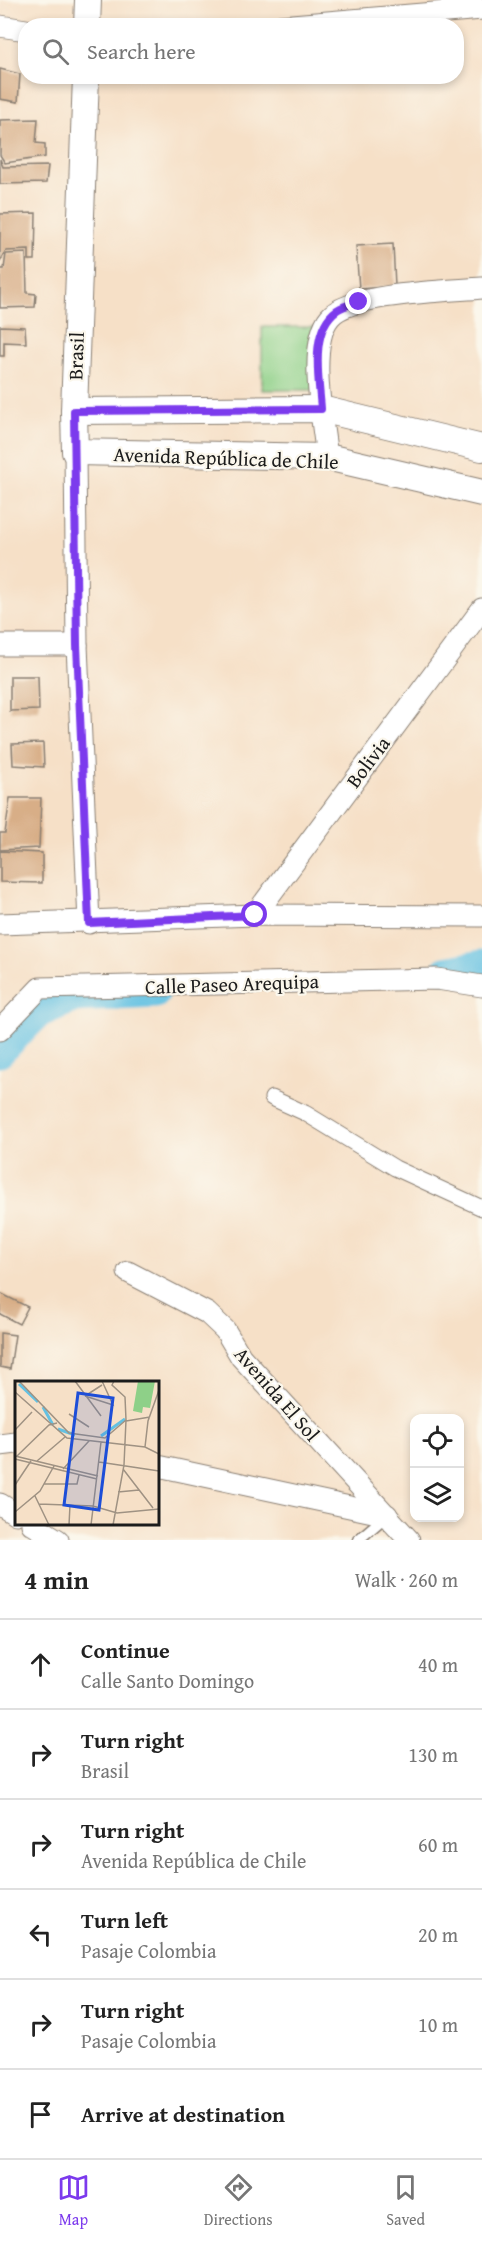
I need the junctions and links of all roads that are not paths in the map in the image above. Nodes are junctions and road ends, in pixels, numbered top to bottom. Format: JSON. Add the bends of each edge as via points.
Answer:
{"nodes":[{"id":1,"x":88,"y":0,"type":"edge"},
{"id":2,"x":400,"y":8,"type":"edge"},
{"id":3,"x":482,"y":9,"type":"edge"},
{"id":4,"x":87,"y":18,"type":"edge"},
{"id":5,"x":333,"y":18,"type":"edge"},
{"id":6,"x":0,"y":26,"type":"edge"},
{"id":7,"x":18,"y":29,"type":"edge"},
{"id":8,"x":86,"y":84,"type":"edge"},
{"id":9,"x":482,"y":288,"type":"edge"},
{"id":10,"x":321,"y":409,"type":"junction"},
{"id":11,"x":74,"y":411,"type":"junction"},
{"id":12,"x":482,"y":448,"type":"edge"},
{"id":13,"x":75,"y":452,"type":"junction"},
{"id":14,"x":327,"y":457,"type":"junction"},
{"id":15,"x":482,"y":493,"type":"edge"},
{"id":16,"x":482,"y":609,"type":"edge"},
{"id":17,"x":0,"y":645,"type":"edge"},
{"id":18,"x":77,"y":645,"type":"junction"},
{"id":19,"x":255,"y":915,"type":"junction"},
{"id":20,"x":482,"y":916,"type":"edge"},
{"id":21,"x":89,"y":923,"type":"junction"},
{"id":22,"x":0,"y":924,"type":"edge"},
{"id":23,"x":482,"y":986,"type":"edge"},
{"id":24,"x":0,"y":1030,"type":"edge"},
{"id":25,"x":272,"y":1098,"type":"dead end"},
{"id":26,"x":482,"y":1208,"type":"edge"},
{"id":27,"x":128,"y":1272,"type":"dead end"},
{"id":28,"x":15,"y":1443,"type":"edge"},
{"id":29,"x":0,"y":1445,"type":"edge"},
{"id":30,"x":159,"y":1466,"type":"edge"},
{"id":31,"x":0,"y":1503,"type":"edge"},
{"id":32,"x":15,"y":1513,"type":"edge"},
{"id":33,"x":387,"y":1515,"type":"junction"},
{"id":34,"x":34,"y":1525,"type":"edge"},
{"id":35,"x":58,"y":1540,"type":"edge"},
{"id":36,"x":358,"y":1540,"type":"edge"},
{"id":37,"x":409,"y":1540,"type":"edge"}],
"edges":[{"from":1,"to":4,"type":"street"},
{"from":2,"to":3,"type":"street"},
{"from":2,"to":5,"type":"street"},
{"from":6,"to":7,"type":"street"},
{"from":8,"to":11,"type":"street","name":"Brasil"},
{"from":9,"to":10,"type":"street","via":[[383,297],[339,309],[328,318],[320,339]]},
{"from":10,"to":11,"type":"street"},
{"from":10,"to":12,"type":"street"},
{"from":10,"to":14,"type":"street"},
{"from":11,"to":13,"type":"street","name":"Brasil"},
{"from":13,"to":14,"type":"street","name":"Avenida República de Chile"},
{"from":13,"to":18,"type":"street","name":"Brasil"},
{"from":14,"to":15,"type":"street","name":"Avenida República de Chile"},
{"from":16,"to":19,"type":"street","name":"Bolivia"},
{"from":17,"to":18,"type":"street"},
{"from":18,"to":21,"type":"street","name":"Brasil"},
{"from":19,"to":20,"type":"street"},
{"from":19,"to":21,"type":"street"},
{"from":21,"to":22,"type":"street"},
{"from":23,"to":24,"type":"street","name":"Calle Paseo Arequipa","via":[[437,979],[40,988]]},
{"from":25,"to":26,"type":"street","via":[[305,1113],[395,1168]]},
{"from":27,"to":33,"type":"street","name":"Avenida El Sol","via":[[207,1313],[225,1330],[241,1357]]},
{"from":28,"to":29,"type":"street"},
{"from":30,"to":33,"type":"street"},
{"from":31,"to":32,"type":"street"},
{"from":33,"to":36,"type":"lane"},
{"from":33,"to":37,"type":"street","name":"Avenida El Sol"},
{"from":34,"to":35,"type":"street"}]}
